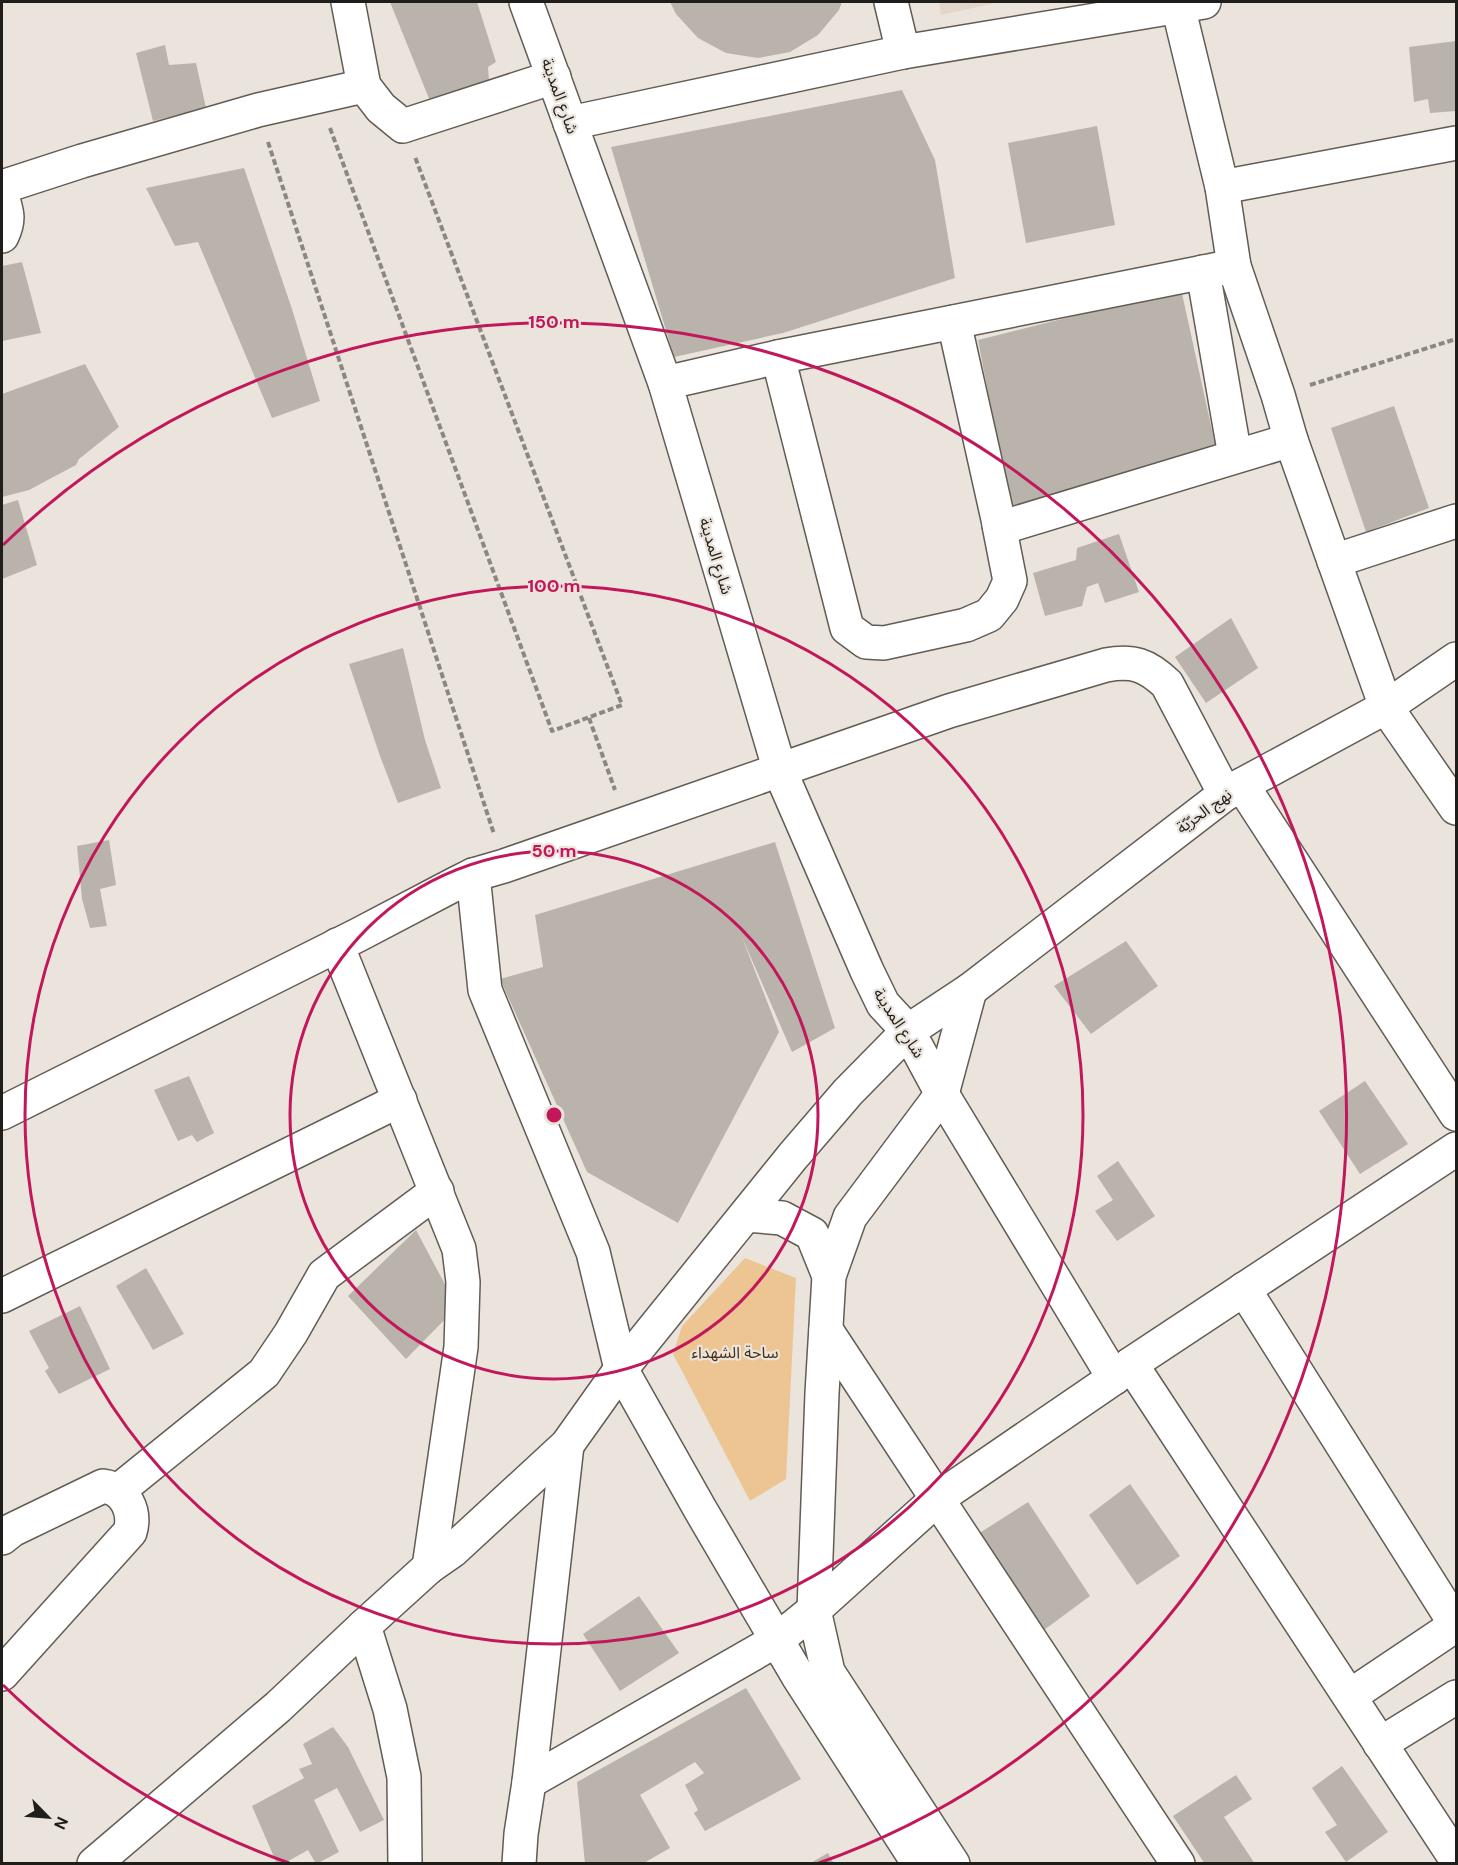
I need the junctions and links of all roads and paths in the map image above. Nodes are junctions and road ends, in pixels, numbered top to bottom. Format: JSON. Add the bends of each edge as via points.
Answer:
{"nodes":[{"id":1,"x":348,"y":2,"type":"edge"},
{"id":2,"x":526,"y":2,"type":"edge"},
{"id":3,"x":891,"y":2,"type":"edge"},
{"id":4,"x":1186,"y":3,"type":"edge"},
{"id":5,"x":903,"y":52,"type":"junction"},
{"id":6,"x":554,"y":77,"type":"junction"},
{"id":7,"x":364,"y":86,"type":"junction"},
{"id":8,"x":318,"y":97,"type":"junction"},
{"id":9,"x":258,"y":110,"type":"junction"},
{"id":10,"x":570,"y":123,"type":"junction"},
{"id":11,"x":403,"y":126,"type":"junction"},
{"id":12,"x":1456,"y":143,"type":"edge"},
{"id":13,"x":1222,"y":187,"type":"junction"},
{"id":14,"x":5,"y":189,"type":"edge"},
{"id":15,"x":2,"y":236,"type":"edge"},
{"id":16,"x":1218,"y":269,"type":"junction"},
{"id":17,"x":954,"y":322,"type":"junction"},
{"id":18,"x":1456,"y":339,"type":"edge"},
{"id":19,"x":778,"y":357,"type":"junction"},
{"id":20,"x":665,"y":383,"type":"junction"},
{"id":21,"x":1278,"y":395,"type":"junction"},
{"id":22,"x":1291,"y":440,"type":"junction"},
{"id":23,"x":1235,"y":456,"type":"junction"},
{"id":24,"x":1456,"y":520,"type":"edge"},
{"id":25,"x":999,"y":525,"type":"junction"},
{"id":26,"x":1334,"y":561,"type":"junction"},
{"id":27,"x":1456,"y":659,"type":"edge"},
{"id":28,"x":1386,"y":707,"type":"junction"},
{"id":29,"x":589,"y":718,"type":"junction"},
{"id":30,"x":780,"y":771,"type":"junction"},
{"id":31,"x":1233,"y":790,"type":"junction"},
{"id":32,"x":1456,"y":808,"type":"edge"},
{"id":33,"x":628,"y":823,"type":"junction"},
{"id":34,"x":504,"y":866,"type":"junction"},
{"id":35,"x":465,"y":879,"type":"junction"},
{"id":36,"x":347,"y":940,"type":"junction"},
{"id":37,"x":970,"y":990,"type":"junction"},
{"id":38,"x":908,"y":1031,"type":"junction"},
{"id":39,"x":942,"y":1094,"type":"junction"},
{"id":40,"x":400,"y":1100,"type":"junction"},
{"id":41,"x":2,"y":1113,"type":"edge"},
{"id":42,"x":1456,"y":1114,"type":"edge"},
{"id":43,"x":1456,"y":1149,"type":"edge"},
{"id":44,"x":436,"y":1191,"type":"junction"},
{"id":45,"x":746,"y":1215,"type":"junction"},
{"id":46,"x":829,"y":1276,"type":"junction"},
{"id":47,"x":1244,"y":1289,"type":"junction"},
{"id":48,"x":2,"y":1296,"type":"edge"},
{"id":49,"x":826,"y":1330,"type":"junction"},
{"id":50,"x":621,"y":1369,"type":"junction"},
{"id":51,"x":1123,"y":1371,"type":"junction"},
{"id":52,"x":567,"y":1445,"type":"junction"},
{"id":53,"x":118,"y":1491,"type":"junction"},
{"id":54,"x":937,"y":1499,"type":"junction"},
{"id":55,"x":2,"y":1538,"type":"edge"},
{"id":56,"x":440,"y":1559,"type":"junction"},
{"id":57,"x":814,"y":1610,"type":"junction"},
{"id":58,"x":1456,"y":1625,"type":"edge"},
{"id":59,"x":364,"y":1626,"type":"junction"},
{"id":60,"x":777,"y":1640,"type":"junction"},
{"id":61,"x":2,"y":1674,"type":"edge"},
{"id":62,"x":1350,"y":1696,"type":"junction"},
{"id":63,"x":1456,"y":1697,"type":"edge"},
{"id":64,"x":1380,"y":1744,"type":"junction"},
{"id":65,"x":529,"y":1782,"type":"junction"},
{"id":66,"x":520,"y":1849,"type":"edge"},
{"id":67,"x":1456,"y":1860,"type":"edge"},
{"id":68,"x":94,"y":1863,"type":"edge"},
{"id":69,"x":405,"y":1863,"type":"edge"},
{"id":70,"x":539,"y":1863,"type":"edge"},
{"id":71,"x":919,"y":1863,"type":"edge"},
{"id":72,"x":953,"y":1863,"type":"edge"},
{"id":73,"x":1178,"y":1863,"type":"edge"}],
"edges":[{"from":1,"to":7,"type":"street"},
{"from":2,"to":6,"type":"street","name":"شارع المدينة"},
{"from":3,"to":5,"type":"street"},
{"from":4,"to":5,"type":"street"},
{"from":4,"to":13,"type":"street"},
{"from":5,"to":10,"type":"street"},
{"from":6,"to":10,"type":"street","name":"شارع المدينة"},
{"from":6,"to":11,"type":"street"},
{"from":7,"to":8,"type":"street"},
{"from":7,"to":11,"type":"street","via":[[381,108]]},
{"from":8,"to":9,"type":"street"},
{"from":8,"to":29,"type":"path","via":[[552,731]]},
{"from":9,"to":14,"type":"street","via":[[82,161]]},
{"from":9,"to":34,"type":"path"},
{"from":10,"to":20,"type":"street","name":"شارع المدينة"},
{"from":11,"to":29,"type":"path","via":[[622,705]]},
{"from":12,"to":13,"type":"street"},
{"from":13,"to":16,"type":"street"},
{"from":14,"to":15,"type":"street","via":[[7,226]]},
{"from":16,"to":17,"type":"street"},
{"from":16,"to":21,"type":"street"},
{"from":16,"to":23,"type":"street"},
{"from":17,"to":19,"type":"street"},
{"from":17,"to":25,"type":"street"},
{"from":18,"to":21,"type":"path"},
{"from":19,"to":20,"type":"street"},
{"from":19,"to":25,"type":"street","via":[[847,628],[866,642],[884,643],[966,625],[989,615],[1010,581]]},
{"from":20,"to":30,"type":"street","name":"شارع المدينة"},
{"from":21,"to":22,"type":"street"},
{"from":22,"to":23,"type":"street"},
{"from":22,"to":26,"type":"street"},
{"from":23,"to":25,"type":"street","via":[[1000,528]]},
{"from":24,"to":26,"type":"street"},
{"from":26,"to":28,"type":"street"},
{"from":27,"to":28,"type":"street","name":"نهج الحرّيّة"},
{"from":28,"to":31,"type":"street","name":"نهج الحرّيّة"},
{"from":28,"to":32,"type":"street"},
{"from":29,"to":33,"type":"path"},
{"from":30,"to":31,"type":"street","via":[[950,711],[1124,662],[1155,673],[1167,684]]},
{"from":30,"to":33,"type":"street"},
{"from":30,"to":38,"type":"street","name":"شارع المدينة","via":[[867,971],[884,1004]]},
{"from":31,"to":37,"type":"street","name":"نهج الحرّيّة"},
{"from":31,"to":42,"type":"street"},
{"from":33,"to":34,"type":"street"},
{"from":34,"to":35,"type":"street"},
{"from":35,"to":36,"type":"street"},
{"from":35,"to":50,"type":"street","via":[[485,990],[592,1252]]},
{"from":36,"to":40,"type":"street"},
{"from":36,"to":41,"type":"street"},
{"from":37,"to":38,"type":"street","name":"نهج الحرّيّة"},
{"from":37,"to":39,"type":"street"},
{"from":38,"to":39,"type":"street","name":"شارع المدينة"},
{"from":38,"to":45,"type":"street","name":"نهج الحرّيّة","via":[[848,1092]]},
{"from":39,"to":46,"type":"street","via":[[850,1217]]},
{"from":39,"to":51,"type":"street","name":"شارع المدينة"},
{"from":40,"to":44,"type":"street"},
{"from":40,"to":48,"type":"street"},
{"from":43,"to":47,"type":"street"},
{"from":44,"to":53,"type":"street","via":[[324,1275],[264,1373]]},
{"from":44,"to":56,"type":"street","via":[[459,1248],[463,1282],[461,1347]]},
{"from":45,"to":46,"type":"street","via":[[782,1218],[812,1234]]},
{"from":45,"to":50,"type":"street","name":"نهج الحرّيّة"},
{"from":46,"to":49,"type":"street"},
{"from":47,"to":51,"type":"street"},
{"from":47,"to":58,"type":"street"},
{"from":49,"to":54,"type":"street"},
{"from":49,"to":57,"type":"street"},
{"from":50,"to":52,"type":"street","name":"نهج الحرّيّة"},
{"from":50,"to":60,"type":"street"},
{"from":51,"to":54,"type":"street"},
{"from":51,"to":62,"type":"street","name":"شارع المدينة"},
{"from":52,"to":56,"type":"street","name":"نهج الحرّيّة"},
{"from":52,"to":65,"type":"street"},
{"from":53,"to":55,"type":"street","via":[[104,1486]]},
{"from":53,"to":61,"type":"street","via":[[128,1503],[133,1520],[130,1532]]},
{"from":54,"to":57,"type":"street"},
{"from":54,"to":73,"type":"street"},
{"from":56,"to":59,"type":"street","name":"نهج الحرّيّة"},
{"from":57,"to":60,"type":"street"},
{"from":57,"to":72,"type":"street","via":[[828,1672]]},
{"from":58,"to":62,"type":"street"},
{"from":59,"to":68,"type":"street","name":"نهج الحرّيّة","via":[[278,1707]]},
{"from":59,"to":69,"type":"street","via":[[390,1709],[404,1777]]},
{"from":60,"to":65,"type":"street"},
{"from":60,"to":71,"type":"street"},
{"from":62,"to":64,"type":"street","name":"شارع المدينة"},
{"from":63,"to":64,"type":"street"},
{"from":64,"to":67,"type":"street","name":"شارع المدينة"},
{"from":65,"to":66,"type":"street"},
{"from":66,"to":70,"type":"street"}]}
